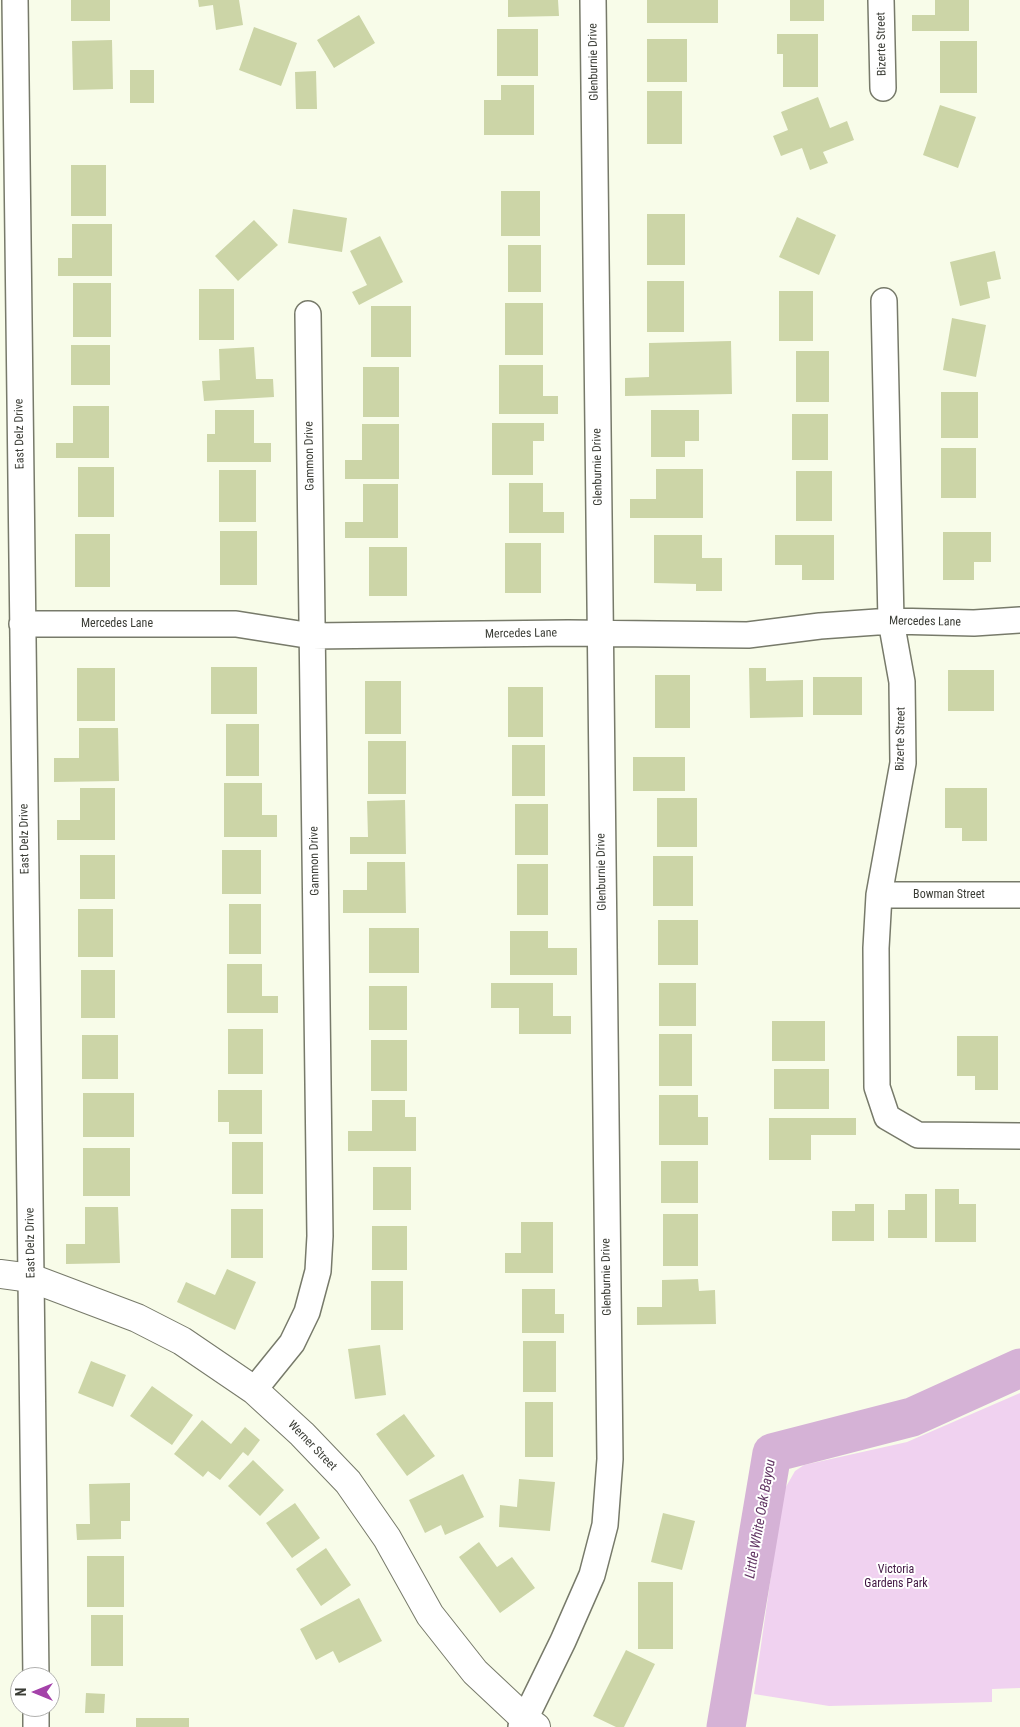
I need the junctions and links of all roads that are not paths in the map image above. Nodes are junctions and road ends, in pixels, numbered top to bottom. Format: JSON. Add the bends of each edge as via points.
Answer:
{"nodes":[{"id":1,"x":15,"y":0,"type":"edge"},
{"id":2,"x":593,"y":0,"type":"edge"},
{"id":3,"x":881,"y":0,"type":"edge"},
{"id":4,"x":883,"y":88,"type":"dead end"},
{"id":5,"x":884,"y":301,"type":"dead end"},
{"id":6,"x":308,"y":314,"type":"dead end"},
{"id":7,"x":1020,"y":620,"type":"edge"},
{"id":8,"x":891,"y":621,"type":"junction"},
{"id":9,"x":22,"y":624,"type":"junction"},
{"id":10,"x":599,"y":633,"type":"junction"},
{"id":11,"x":312,"y":636,"type":"junction"},
{"id":12,"x":1020,"y":894,"type":"edge"},
{"id":13,"x":879,"y":895,"type":"junction"},
{"id":14,"x":1020,"y":1136,"type":"edge"},
{"id":15,"x":0,"y":1274,"type":"edge"},
{"id":16,"x":31,"y":1278,"type":"junction"},
{"id":17,"x":254,"y":1390,"type":"junction"},
{"id":18,"x":36,"y":1667,"type":"edge"},
{"id":19,"x":528,"y":1724,"type":"edge"}],
"edges":[{"from":1,"to":9,"type":"street","name":"East Delz Drive"},
{"from":2,"to":10,"type":"street","name":"Glenburnie Drive"},
{"from":3,"to":4,"type":"street","name":"Bizerte Street"},
{"from":5,"to":8,"type":"street","name":"Bizerte Street"},
{"from":6,"to":11,"type":"street","name":"Gammon Drive"},
{"from":7,"to":8,"type":"street","name":"Mercedes Lane","via":[[974,623]]},
{"from":8,"to":10,"type":"street","name":"Mercedes Lane","via":[[748,635]]},
{"from":8,"to":13,"type":"street","name":"Bizerte Street","via":[[902,682],[903,763]]},
{"from":9,"to":11,"type":"street","name":"Mercedes Lane","via":[[236,624]]},
{"from":9,"to":16,"type":"street","name":"East Delz Drive"},
{"from":10,"to":11,"type":"street","name":"Mercedes Lane"},
{"from":10,"to":19,"type":"street","name":"Glenburnie Drive","via":[[610,1459],[605,1525],[592,1575]]},
{"from":11,"to":17,"type":"street","name":"Gammon Drive","via":[[318,1271],[306,1312],[292,1343]]},
{"from":12,"to":13,"type":"street","name":"Bowman Street"},
{"from":13,"to":14,"type":"street","name":"Bizerte Street","via":[[877,1087],[887,1117],[918,1135]]},
{"from":15,"to":16,"type":"street","name":"Werner Street"},
{"from":16,"to":17,"type":"street","name":"Werner Street","via":[[137,1318],[182,1341]]},
{"from":16,"to":18,"type":"street","name":"East Delz Drive"},
{"from":17,"to":19,"type":"street","name":"Werner Street","via":[[348,1482],[387,1538],[430,1615],[475,1672]]}]}
